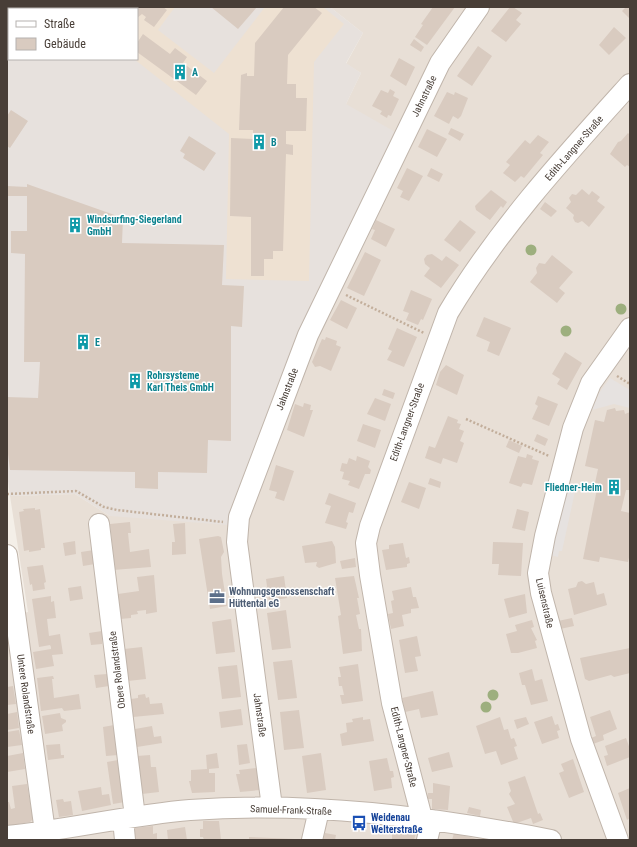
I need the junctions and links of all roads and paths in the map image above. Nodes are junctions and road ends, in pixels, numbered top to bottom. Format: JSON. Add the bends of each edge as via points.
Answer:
{"nodes":[{"id":1,"x":479,"y":7,"type":"edge"},
{"id":2,"x":630,"y":84,"type":"edge"},
{"id":3,"x":340,"y":293,"type":"dead end"},
{"id":4,"x":412,"y":328,"type":"dead end"},
{"id":5,"x":630,"y":328,"type":"edge"},
{"id":6,"x":466,"y":419,"type":"dead end"},
{"id":7,"x":563,"y":462,"type":"junction"},
{"id":8,"x":7,"y":494,"type":"edge"},
{"id":9,"x":99,"y":524,"type":"dead end"},
{"id":10,"x":238,"y":524,"type":"junction"},
{"id":11,"x":7,"y":555,"type":"edge"},
{"id":12,"x":272,"y":807,"type":"junction"},
{"id":13,"x":319,"y":810,"type":"junction"},
{"id":14,"x":129,"y":818,"type":"junction"},
{"id":15,"x":427,"y":819,"type":"junction"},
{"id":16,"x":45,"y":832,"type":"junction"},
{"id":17,"x":7,"y":836,"type":"edge"},
{"id":18,"x":125,"y":840,"type":"edge"},
{"id":19,"x":312,"y":840,"type":"edge"},
{"id":20,"x":426,"y":840,"type":"edge"},
{"id":21,"x":551,"y":840,"type":"edge"},
{"id":22,"x":618,"y":840,"type":"edge"}],
"edges":[{"from":1,"to":10,"type":"street","name":"Jahnstraße","via":[[440,62],[308,335],[247,492]]},
{"from":2,"to":15,"type":"street","name":"Edith-Langner-Straße","via":[[505,228],[465,284],[448,313],[370,526],[366,543],[392,703]]},
{"from":3,"to":4,"type":"path"},
{"from":5,"to":7,"type":"street","name":"Luisenstraße","via":[[591,383],[572,428]]},
{"from":6,"to":7,"type":"path"},
{"from":7,"to":22,"type":"street","name":"Luisenstraße","via":[[538,573],[541,593],[581,739]]},
{"from":8,"to":10,"type":"path","via":[[76,491],[104,507],[117,510]]},
{"from":9,"to":14,"type":"street","name":"Obere Rolandstraße"},
{"from":10,"to":12,"type":"street","name":"Jahnstraße","via":[[237,542]]},
{"from":11,"to":16,"type":"street","name":"Untere Rolandstraße"},
{"from":12,"to":13,"type":"street","name":"Samuel-Frank-Straße"},
{"from":12,"to":14,"type":"street","name":"Samuel-Frank-Straße","via":[[190,810]]},
{"from":13,"to":15,"type":"street","name":"Samuel-Frank-Straße"},
{"from":13,"to":19,"type":"street"},
{"from":14,"to":16,"type":"street","name":"Samuel-Frank-Straße"},
{"from":14,"to":18,"type":"street","name":"Obere Rolandstraße"},
{"from":15,"to":20,"type":"street"},
{"from":15,"to":21,"type":"street","name":"Samuel-Frank-Straße"},
{"from":16,"to":17,"type":"street","name":"Samuel-Frank-Straße"}]}
